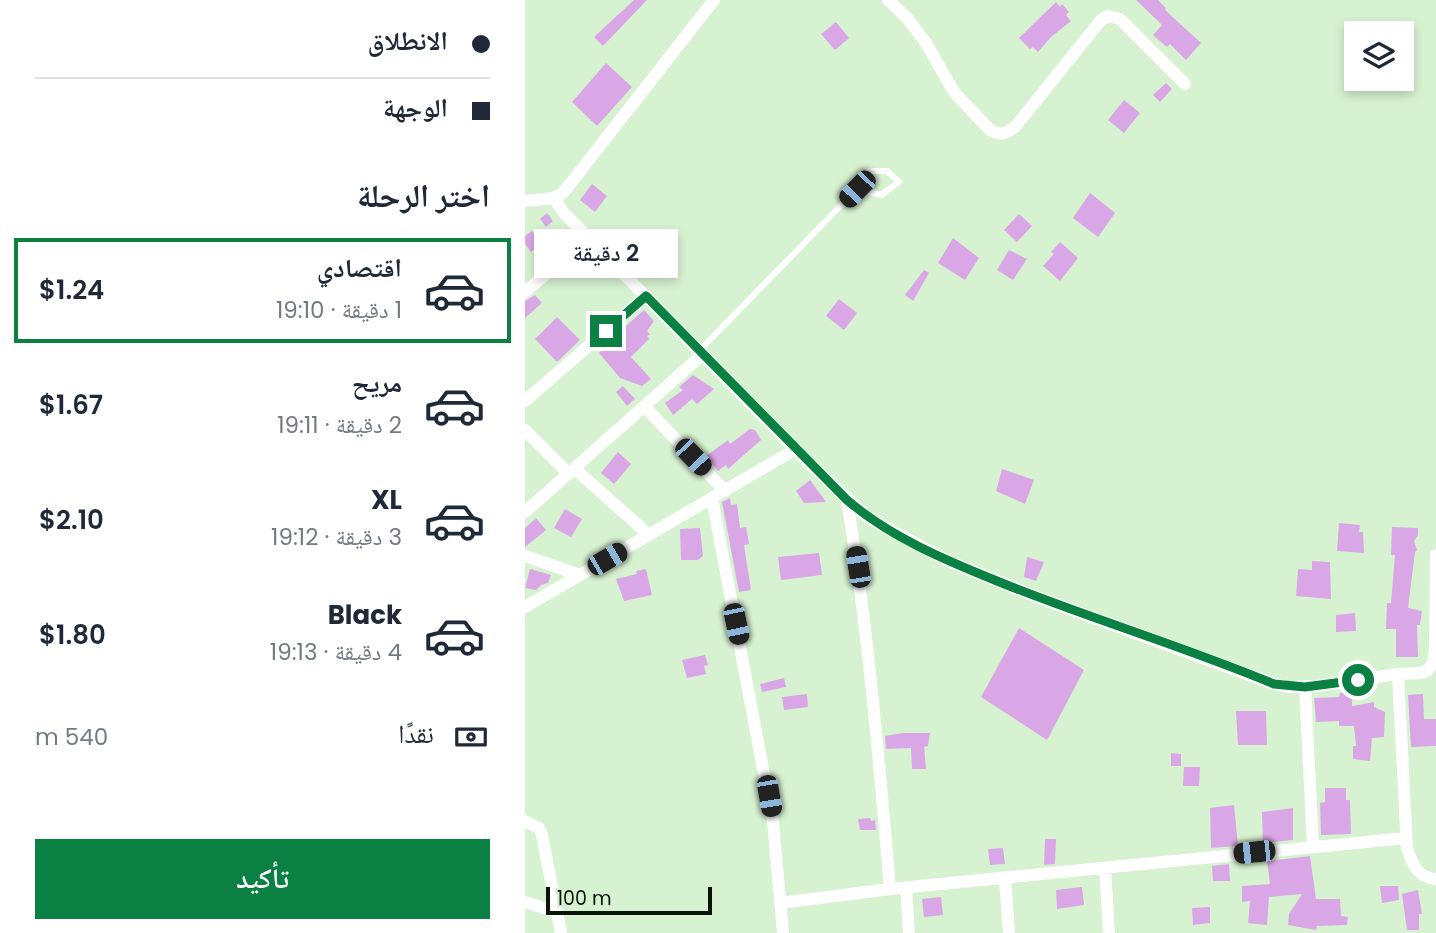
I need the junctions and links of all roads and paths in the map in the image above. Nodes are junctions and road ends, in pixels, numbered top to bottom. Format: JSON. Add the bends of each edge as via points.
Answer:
{"nodes":[{"id":1,"x":714,"y":0,"type":"edge"},
{"id":2,"x":888,"y":0,"type":"edge"},
{"id":3,"x":1185,"y":84,"type":"dead end"},
{"id":4,"x":857,"y":189,"type":"junction"},
{"id":5,"x":554,"y":198,"type":"junction"},
{"id":6,"x":525,"y":201,"type":"edge"},
{"id":7,"x":589,"y":238,"type":"junction"},
{"id":8,"x":525,"y":292,"type":"edge"},
{"id":9,"x":646,"y":296,"type":"junction"},
{"id":10,"x":701,"y":352,"type":"junction"},
{"id":11,"x":525,"y":401,"type":"edge"},
{"id":12,"x":644,"y":406,"type":"junction"},
{"id":13,"x":525,"y":430,"type":"edge"},
{"id":14,"x":796,"y":449,"type":"junction"},
{"id":15,"x":572,"y":472,"type":"junction"},
{"id":16,"x":725,"y":491,"type":"junction"},
{"id":17,"x":712,"y":498,"type":"junction"},
{"id":18,"x":847,"y":500,"type":"junction"},
{"id":19,"x":525,"y":512,"type":"edge"},
{"id":20,"x":649,"y":535,"type":"junction"},
{"id":21,"x":1436,"y":555,"type":"edge"},
{"id":22,"x":525,"y":556,"type":"edge"},
{"id":23,"x":580,"y":575,"type":"junction"},
{"id":24,"x":525,"y":607,"type":"edge"},
{"id":25,"x":1398,"y":674,"type":"junction"},
{"id":26,"x":1305,"y":687,"type":"junction"},
{"id":27,"x":525,"y":821,"type":"edge"},
{"id":28,"x":1406,"y":838,"type":"junction"},
{"id":29,"x":1313,"y":846,"type":"junction"},
{"id":30,"x":1104,"y":868,"type":"junction"},
{"id":31,"x":1005,"y":879,"type":"junction"},
{"id":32,"x":1436,"y":879,"type":"edge"},
{"id":33,"x":906,"y":888,"type":"junction"},
{"id":34,"x":890,"y":889,"type":"junction"},
{"id":35,"x":525,"y":902,"type":"edge"},
{"id":36,"x":781,"y":903,"type":"junction"},
{"id":37,"x":556,"y":912,"type":"junction"},
{"id":38,"x":561,"y":933,"type":"edge"},
{"id":39,"x":783,"y":933,"type":"edge"},
{"id":40,"x":909,"y":933,"type":"edge"},
{"id":41,"x":1009,"y":933,"type":"edge"},
{"id":42,"x":1109,"y":933,"type":"edge"}],
"edges":[{"from":1,"to":5,"type":"street","via":[[563,193]]},
{"from":2,"to":3,"type":"street","via":[[926,43],[954,92],[997,134],[1015,127],[1108,16],[1120,19]]},
{"from":4,"to":4,"type":"lane","via":[[868,171],[887,171],[899,182],[881,195]]},
{"from":4,"to":10,"type":"lane"},
{"from":5,"to":6,"type":"street"},
{"from":5,"to":7,"type":"street"},
{"from":7,"to":8,"type":"street"},
{"from":7,"to":9,"type":"street"},
{"from":9,"to":10,"type":"street"},
{"from":9,"to":11,"type":"street"},
{"from":10,"to":12,"type":"street"},
{"from":10,"to":14,"type":"street"},
{"from":12,"to":15,"type":"street"},
{"from":12,"to":16,"type":"street"},
{"from":13,"to":15,"type":"street"},
{"from":14,"to":16,"type":"street"},
{"from":14,"to":18,"type":"street"},
{"from":15,"to":19,"type":"street"},
{"from":15,"to":20,"type":"street"},
{"from":16,"to":17,"type":"street"},
{"from":17,"to":20,"type":"street"},
{"from":17,"to":36,"type":"street","via":[[773,821]]},
{"from":18,"to":26,"type":"street","via":[[884,527],[986,577],[1274,684]]},
{"from":18,"to":34,"type":"street","via":[[873,699]]},
{"from":20,"to":23,"type":"street"},
{"from":21,"to":25,"type":"street","via":[[1433,663],[1421,673]]},
{"from":22,"to":23,"type":"street"},
{"from":23,"to":24,"type":"street"},
{"from":25,"to":26,"type":"street"},
{"from":25,"to":28,"type":"street"},
{"from":26,"to":29,"type":"street"},
{"from":27,"to":37,"type":"street","via":[[542,835]]},
{"from":28,"to":29,"type":"street"},
{"from":28,"to":32,"type":"street","via":[[1412,864],[1419,873]]},
{"from":29,"to":30,"type":"street"},
{"from":30,"to":31,"type":"street"},
{"from":30,"to":42,"type":"street"},
{"from":31,"to":33,"type":"street"},
{"from":31,"to":41,"type":"street"},
{"from":33,"to":34,"type":"street"},
{"from":33,"to":40,"type":"street"},
{"from":34,"to":36,"type":"street"},
{"from":35,"to":37,"type":"street"},
{"from":36,"to":39,"type":"street"},
{"from":37,"to":38,"type":"street"}]}
